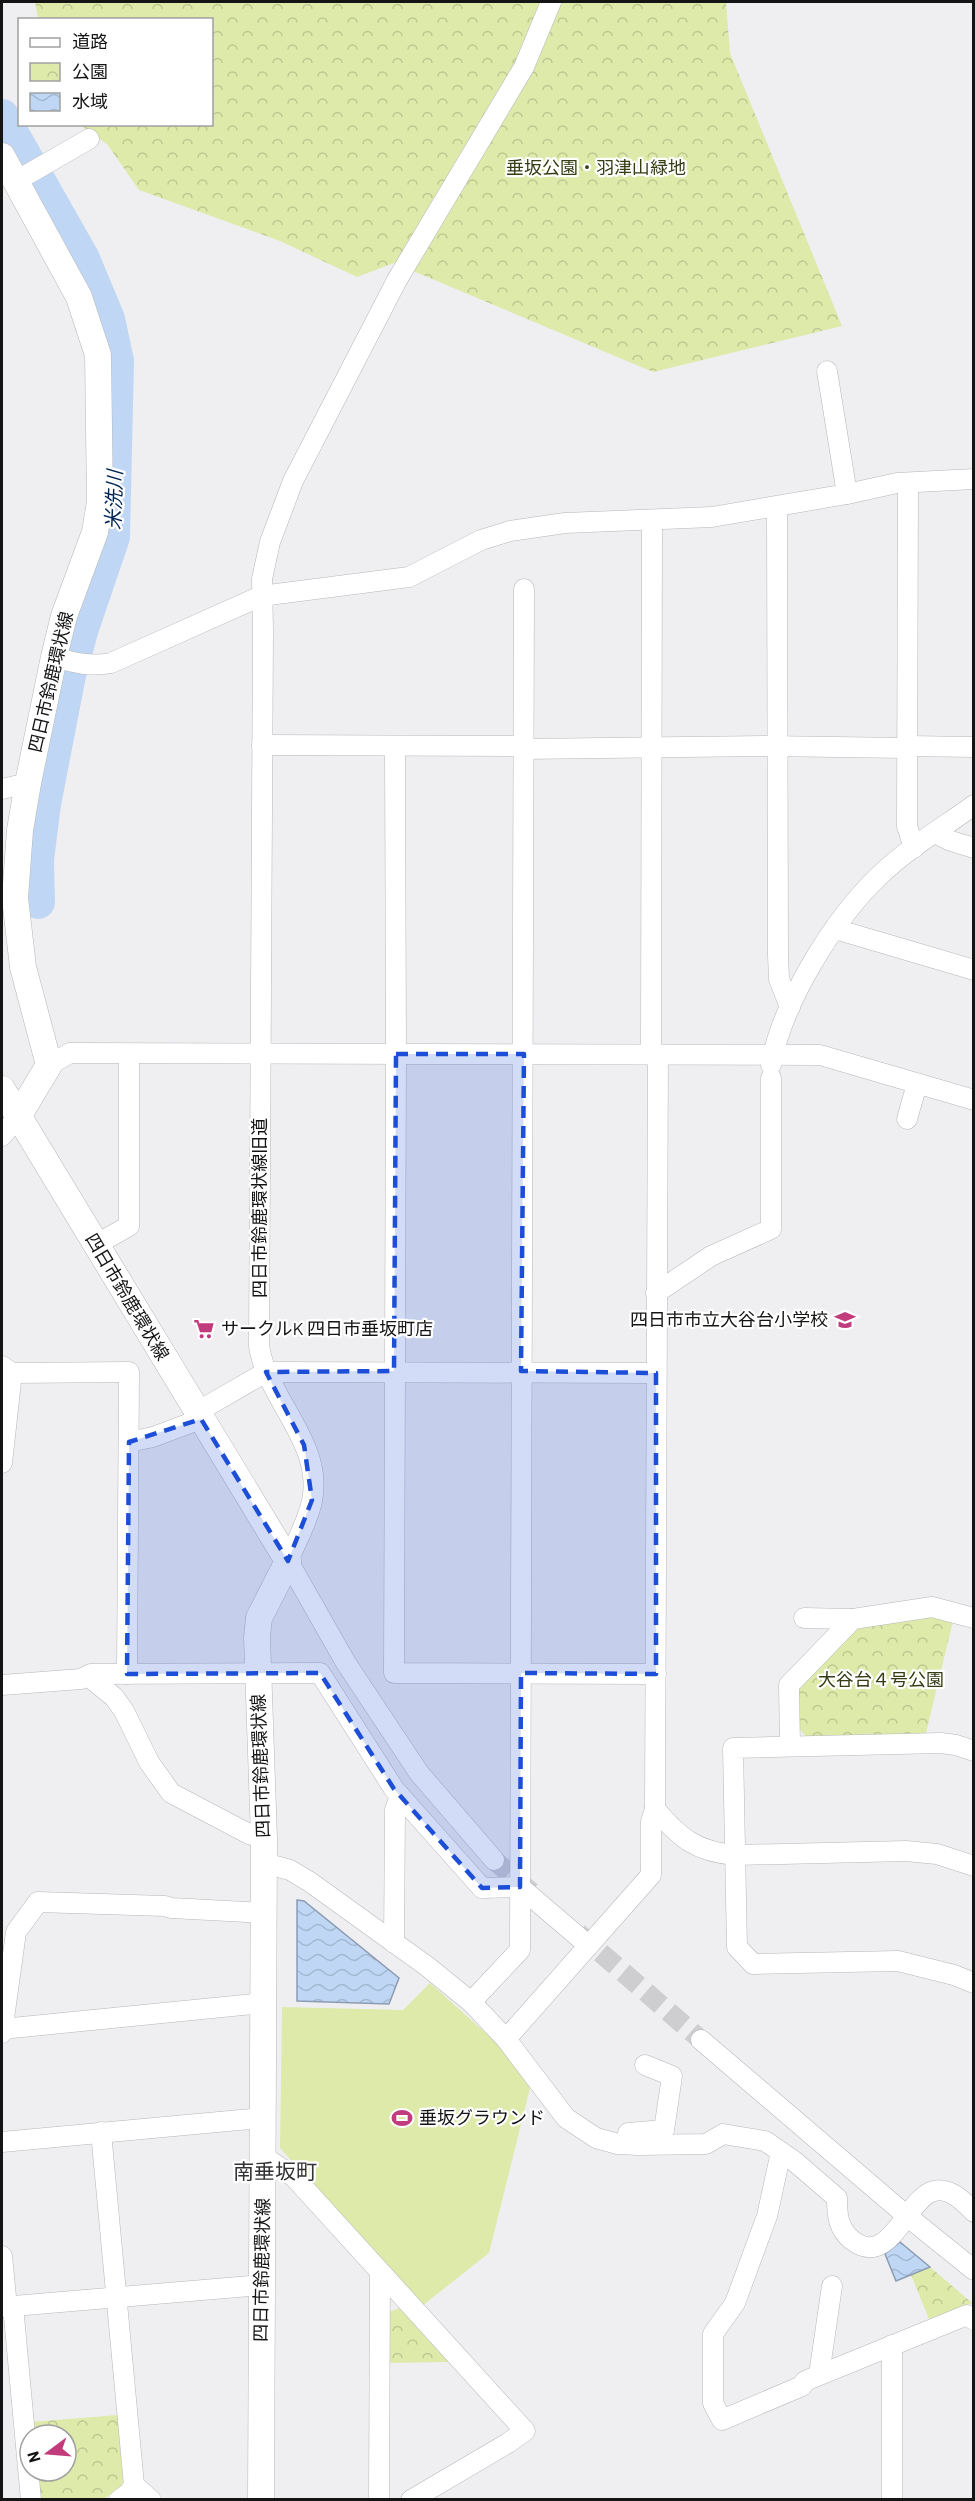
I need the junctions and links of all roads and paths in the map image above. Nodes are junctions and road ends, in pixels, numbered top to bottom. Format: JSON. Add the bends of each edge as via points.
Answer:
{"nodes":[{"id":1,"x":551,"y":2,"type":"edge"},
{"id":2,"x":89,"y":140,"type":"dead end"},
{"id":3,"x":2,"y":156,"type":"edge"},
{"id":4,"x":23,"y":177,"type":"junction"},
{"id":5,"x":826,"y":371,"type":"dead end"},
{"id":6,"x":974,"y":479,"type":"edge"},
{"id":7,"x":908,"y":483,"type":"junction"},
{"id":8,"x":847,"y":494,"type":"junction"},
{"id":9,"x":777,"y":507,"type":"junction"},
{"id":10,"x":652,"y":520,"type":"junction"},
{"id":11,"x":524,"y":590,"type":"dead end"},
{"id":12,"x":261,"y":596,"type":"junction"},
{"id":13,"x":58,"y":659,"type":"junction"},
{"id":14,"x":262,"y":745,"type":"junction"},
{"id":15,"x":395,"y":747,"type":"junction"},
{"id":16,"x":907,"y":747,"type":"junction"},
{"id":17,"x":974,"y":747,"type":"edge"},
{"id":18,"x":524,"y":748,"type":"junction"},
{"id":19,"x":651,"y":748,"type":"junction"},
{"id":20,"x":778,"y":748,"type":"junction"},
{"id":21,"x":28,"y":783,"type":"junction"},
{"id":22,"x":2,"y":789,"type":"edge"},
{"id":23,"x":974,"y":804,"type":"edge"},
{"id":24,"x":935,"y":833,"type":"junction"},
{"id":25,"x":914,"y":848,"type":"junction"},
{"id":26,"x":974,"y":848,"type":"edge"},
{"id":27,"x":835,"y":929,"type":"junction"},
{"id":28,"x":974,"y":970,"type":"edge"},
{"id":29,"x":790,"y":1007,"type":"junction"},
{"id":30,"x":129,"y":1054,"type":"junction"},
{"id":31,"x":262,"y":1054,"type":"junction"},
{"id":32,"x":396,"y":1054,"type":"junction"},
{"id":33,"x":524,"y":1054,"type":"junction"},
{"id":34,"x":654,"y":1054,"type":"junction"},
{"id":35,"x":49,"y":1065,"type":"junction"},
{"id":36,"x":772,"y":1065,"type":"junction"},
{"id":37,"x":917,"y":1084,"type":"junction"},
{"id":38,"x":2,"y":1089,"type":"edge"},
{"id":39,"x":974,"y":1100,"type":"edge"},
{"id":40,"x":19,"y":1115,"type":"junction"},
{"id":41,"x":907,"y":1119,"type":"dead end"},
{"id":42,"x":2,"y":1136,"type":"edge"},
{"id":43,"x":95,"y":1245,"type":"junction"},
{"id":44,"x":656,"y":1293,"type":"junction"},
{"id":45,"x":7,"y":1369,"type":"edge"},
{"id":46,"x":394,"y":1371,"type":"junction"},
{"id":47,"x":521,"y":1371,"type":"junction"},
{"id":48,"x":266,"y":1372,"type":"junction"},
{"id":49,"x":656,"y":1372,"type":"junction"},
{"id":50,"x":199,"y":1415,"type":"junction"},
{"id":51,"x":129,"y":1442,"type":"junction"},
{"id":52,"x":2,"y":1463,"type":"edge"},
{"id":53,"x":288,"y":1561,"type":"junction"},
{"id":54,"x":804,"y":1617,"type":"dead end"},
{"id":55,"x":974,"y":1618,"type":"edge"},
{"id":56,"x":853,"y":1619,"type":"junction"},
{"id":57,"x":257,"y":1673,"type":"junction"},
{"id":58,"x":521,"y":1673,"type":"junction"},
{"id":59,"x":128,"y":1674,"type":"junction"},
{"id":60,"x":656,"y":1674,"type":"junction"},
{"id":61,"x":88,"y":1676,"type":"junction"},
{"id":62,"x":2,"y":1685,"type":"edge"},
{"id":63,"x":790,"y":1746,"type":"junction"},
{"id":64,"x":974,"y":1751,"type":"edge"},
{"id":65,"x":400,"y":1796,"type":"junction"},
{"id":66,"x":655,"y":1809,"type":"junction"},
{"id":67,"x":264,"y":1851,"type":"junction"},
{"id":68,"x":736,"y":1855,"type":"junction"},
{"id":69,"x":494,"y":1860,"type":"tunnel mouth"},
{"id":70,"x":974,"y":1866,"type":"edge"},
{"id":71,"x":520,"y":1887,"type":"junction"},
{"id":72,"x":264,"y":1913,"type":"junction"},
{"id":73,"x":394,"y":1943,"type":"junction"},
{"id":74,"x":588,"y":1945,"type":"junction"},
{"id":75,"x":974,"y":1983,"type":"edge"},
{"id":76,"x":471,"y":2002,"type":"junction"},
{"id":77,"x":263,"y":2004,"type":"junction"},
{"id":78,"x":2,"y":2031,"type":"edge"},
{"id":79,"x":506,"y":2039,"type":"junction"},
{"id":80,"x":701,"y":2040,"type":"tunnel mouth"},
{"id":81,"x":645,"y":2064,"type":"dead end"},
{"id":82,"x":262,"y":2118,"type":"junction"},
{"id":83,"x":101,"y":2132,"type":"junction"},
{"id":84,"x":2,"y":2142,"type":"edge"},
{"id":85,"x":627,"y":2145,"type":"junction"},
{"id":86,"x":781,"y":2152,"type":"junction"},
{"id":87,"x":263,"y":2156,"type":"junction"},
{"id":88,"x":974,"y":2212,"type":"edge"},
{"id":89,"x":907,"y":2216,"type":"junction"},
{"id":90,"x":2,"y":2256,"type":"edge"},
{"id":91,"x":974,"y":2270,"type":"edge"},
{"id":92,"x":380,"y":2273,"type":"junction"},
{"id":93,"x":261,"y":2285,"type":"junction"},
{"id":94,"x":832,"y":2286,"type":"dead end"},
{"id":95,"x":117,"y":2297,"type":"junction"},
{"id":96,"x":7,"y":2307,"type":"edge"},
{"id":97,"x":974,"y":2320,"type":"edge"},
{"id":98,"x":892,"y":2344,"type":"junction"},
{"id":99,"x":10,"y":2369,"type":"edge"},
{"id":100,"x":819,"y":2375,"type":"junction"},
{"id":101,"x":134,"y":2485,"type":"junction"},
{"id":102,"x":31,"y":2499,"type":"edge"},
{"id":103,"x":119,"y":2499,"type":"edge"},
{"id":104,"x":151,"y":2499,"type":"edge"},
{"id":105,"x":261,"y":2499,"type":"edge"},
{"id":106,"x":379,"y":2499,"type":"edge"},
{"id":107,"x":411,"y":2499,"type":"edge"},
{"id":108,"x":892,"y":2499,"type":"edge"}],
"edges":[{"from":1,"to":12,"type":"street","name":"四日市鈴鹿環状線旧道","via":[[524,67],[397,280],[293,481],[270,542]]},
{"from":2,"to":4,"type":"street"},
{"from":3,"to":4,"type":"main road","name":"四日市鈴鹿環状線"},
{"from":4,"to":13,"type":"main road","name":"四日市鈴鹿環状線","via":[[79,297],[98,355],[100,502],[95,532],[64,616]]},
{"from":5,"to":8,"type":"street"},
{"from":6,"to":7,"type":"street"},
{"from":7,"to":8,"type":"street"},
{"from":7,"to":16,"type":"street"},
{"from":8,"to":9,"type":"street"},
{"from":9,"to":10,"type":"street","via":[[712,517]]},
{"from":9,"to":20,"type":"street"},
{"from":10,"to":12,"type":"street","via":[[565,523],[510,531],[482,540],[409,577]]},
{"from":10,"to":19,"type":"street"},
{"from":11,"to":18,"type":"street"},
{"from":12,"to":13,"type":"street","via":[[123,658],[98,665]]},
{"from":12,"to":14,"type":"street","name":"四日市鈴鹿環状線旧道"},
{"from":13,"to":21,"type":"main road","name":"四日市鈴鹿環状線"},
{"from":14,"to":15,"type":"street"},
{"from":14,"to":31,"type":"street","name":"四日市鈴鹿環状線旧道"},
{"from":15,"to":18,"type":"street"},
{"from":15,"to":32,"type":"street"},
{"from":16,"to":17,"type":"street"},
{"from":16,"to":20,"type":"street"},
{"from":16,"to":25,"type":"street","via":[[907,826]]},
{"from":18,"to":19,"type":"street"},
{"from":18,"to":33,"type":"street"},
{"from":19,"to":20,"type":"street"},
{"from":19,"to":34,"type":"street"},
{"from":20,"to":29,"type":"street","via":[[779,979]]},
{"from":21,"to":22,"type":"street"},
{"from":21,"to":35,"type":"main road","name":"四日市鈴鹿環状線","via":[[15,898],[23,967]]},
{"from":23,"to":24,"type":"street"},
{"from":24,"to":25,"type":"street"},
{"from":24,"to":26,"type":"street"},
{"from":25,"to":27,"type":"street","via":[[878,877]]},
{"from":27,"to":28,"type":"street"},
{"from":27,"to":29,"type":"street"},
{"from":29,"to":36,"type":"street"},
{"from":30,"to":31,"type":"street"},
{"from":30,"to":35,"type":"street","via":[[70,1053]]},
{"from":30,"to":43,"type":"street","via":[[129,1226]]},
{"from":31,"to":32,"type":"street"},
{"from":31,"to":48,"type":"street","name":"四日市鈴鹿環状線旧道","via":[[259,1346]]},
{"from":32,"to":33,"type":"street"},
{"from":32,"to":46,"type":"street"},
{"from":33,"to":34,"type":"street"},
{"from":33,"to":47,"type":"street"},
{"from":34,"to":36,"type":"street"},
{"from":34,"to":44,"type":"street"},
{"from":35,"to":40,"type":"main road"},
{"from":36,"to":37,"type":"street","via":[[820,1054]]},
{"from":36,"to":44,"type":"street","via":[[771,1229],[711,1256]]},
{"from":37,"to":39,"type":"street"},
{"from":37,"to":41,"type":"street"},
{"from":38,"to":40,"type":"main road","name":"四日市鈴鹿環状線"},
{"from":40,"to":42,"type":"street"},
{"from":40,"to":43,"type":"main road","name":"四日市鈴鹿環状線"},
{"from":43,"to":50,"type":"main road","name":"四日市鈴鹿環状線"},
{"from":44,"to":49,"type":"street"},
{"from":45,"to":51,"type":"street","via":[[129,1372]]},
{"from":45,"to":52,"type":"street"},
{"from":46,"to":47,"type":"street"},
{"from":46,"to":48,"type":"street"},
{"from":46,"to":58,"type":"street","via":[[394,1673]]},
{"from":47,"to":49,"type":"street"},
{"from":47,"to":58,"type":"street"},
{"from":48,"to":50,"type":"street"},
{"from":48,"to":53,"type":"street","name":"四日市鈴鹿環状線旧道","via":[[304,1445],[313,1481],[312,1500]]},
{"from":49,"to":60,"type":"street"},
{"from":50,"to":51,"type":"street","via":[[153,1437]]},
{"from":50,"to":53,"type":"main road","name":"四日市鈴鹿環状線"},
{"from":51,"to":59,"type":"street"},
{"from":53,"to":57,"type":"main road","name":"四日市鈴鹿環状線","via":[[260,1618]]},
{"from":53,"to":69,"type":"street","via":[[346,1663],[419,1773]]},
{"from":54,"to":56,"type":"street"},
{"from":55,"to":56,"type":"street","via":[[932,1607]]},
{"from":56,"to":63,"type":"street","via":[[789,1685]]},
{"from":57,"to":59,"type":"street"},
{"from":57,"to":65,"type":"street","via":[[320,1673]]},
{"from":57,"to":67,"type":"main road","name":"四日市鈴鹿環状線"},
{"from":58,"to":60,"type":"street"},
{"from":58,"to":71,"type":"street"},
{"from":59,"to":61,"type":"street"},
{"from":60,"to":66,"type":"street"},
{"from":61,"to":62,"type":"street","via":[[81,1680]]},
{"from":61,"to":67,"type":"street","via":[[119,1704],[149,1762],[171,1793],[249,1834]]},
{"from":63,"to":64,"type":"street","via":[[941,1743]]},
{"from":63,"to":68,"type":"street","via":[[733,1748]]},
{"from":65,"to":71,"type":"street","via":[[482,1888]]},
{"from":65,"to":73,"type":"street","via":[[395,1810]]},
{"from":66,"to":68,"type":"street","via":[[688,1841],[714,1854]]},
{"from":66,"to":74,"type":"street","via":[[651,1822],[651,1875]]},
{"from":67,"to":72,"type":"main road","name":"四日市鈴鹿環状線"},
{"from":67,"to":73,"type":"street"},
{"from":68,"to":70,"type":"street","via":[[906,1851],[937,1854]]},
{"from":68,"to":75,"type":"street","via":[[737,1947],[753,1964],[898,1961]]},
{"from":71,"to":74,"type":"street"},
{"from":71,"to":76,"type":"street","via":[[520,1950]]},
{"from":72,"to":77,"type":"main road","name":"四日市鈴鹿環状線"},
{"from":72,"to":78,"type":"street","via":[[38,1902],[16,1932]]},
{"from":73,"to":76,"type":"street"},
{"from":74,"to":79,"type":"street"},
{"from":76,"to":79,"type":"street"},
{"from":77,"to":78,"type":"street"},
{"from":77,"to":82,"type":"main road","name":"四日市鈴鹿環状線"},
{"from":79,"to":85,"type":"street","via":[[566,2118],[596,2138]]},
{"from":80,"to":89,"type":"street"},
{"from":81,"to":85,"type":"street","via":[[672,2076],[664,2130],[628,2133]]},
{"from":82,"to":83,"type":"street"},
{"from":82,"to":87,"type":"main road","name":"四日市鈴鹿環状線"},
{"from":83,"to":84,"type":"street"},
{"from":83,"to":95,"type":"street"},
{"from":85,"to":86,"type":"street","via":[[705,2144],[723,2134],[765,2140]]},
{"from":86,"to":89,"type":"street","via":[[837,2198],[841,2227],[857,2244],[879,2244]]},
{"from":86,"to":100,"type":"street","via":[[767,2216],[735,2303],[713,2334],[713,2403],[722,2420]]},
{"from":87,"to":92,"type":"street","via":[[294,2177]]},
{"from":87,"to":93,"type":"main road","name":"四日市鈴鹿環状線"},
{"from":88,"to":89,"type":"street","via":[[958,2197],[934,2190]]},
{"from":89,"to":91,"type":"street"},
{"from":90,"to":96,"type":"street"},
{"from":92,"to":106,"type":"street"},
{"from":92,"to":107,"type":"street","via":[[525,2431]]},
{"from":93,"to":95,"type":"street"},
{"from":93,"to":105,"type":"main road","name":"四日市鈴鹿環状線"},
{"from":94,"to":100,"type":"street"},
{"from":95,"to":96,"type":"street"},
{"from":95,"to":101,"type":"street"},
{"from":96,"to":99,"type":"street"},
{"from":97,"to":98,"type":"street","via":[[967,2315]]},
{"from":98,"to":100,"type":"street"},
{"from":98,"to":108,"type":"street"},
{"from":99,"to":102,"type":"street"},
{"from":101,"to":103,"type":"street"},
{"from":101,"to":104,"type":"street"}]}
